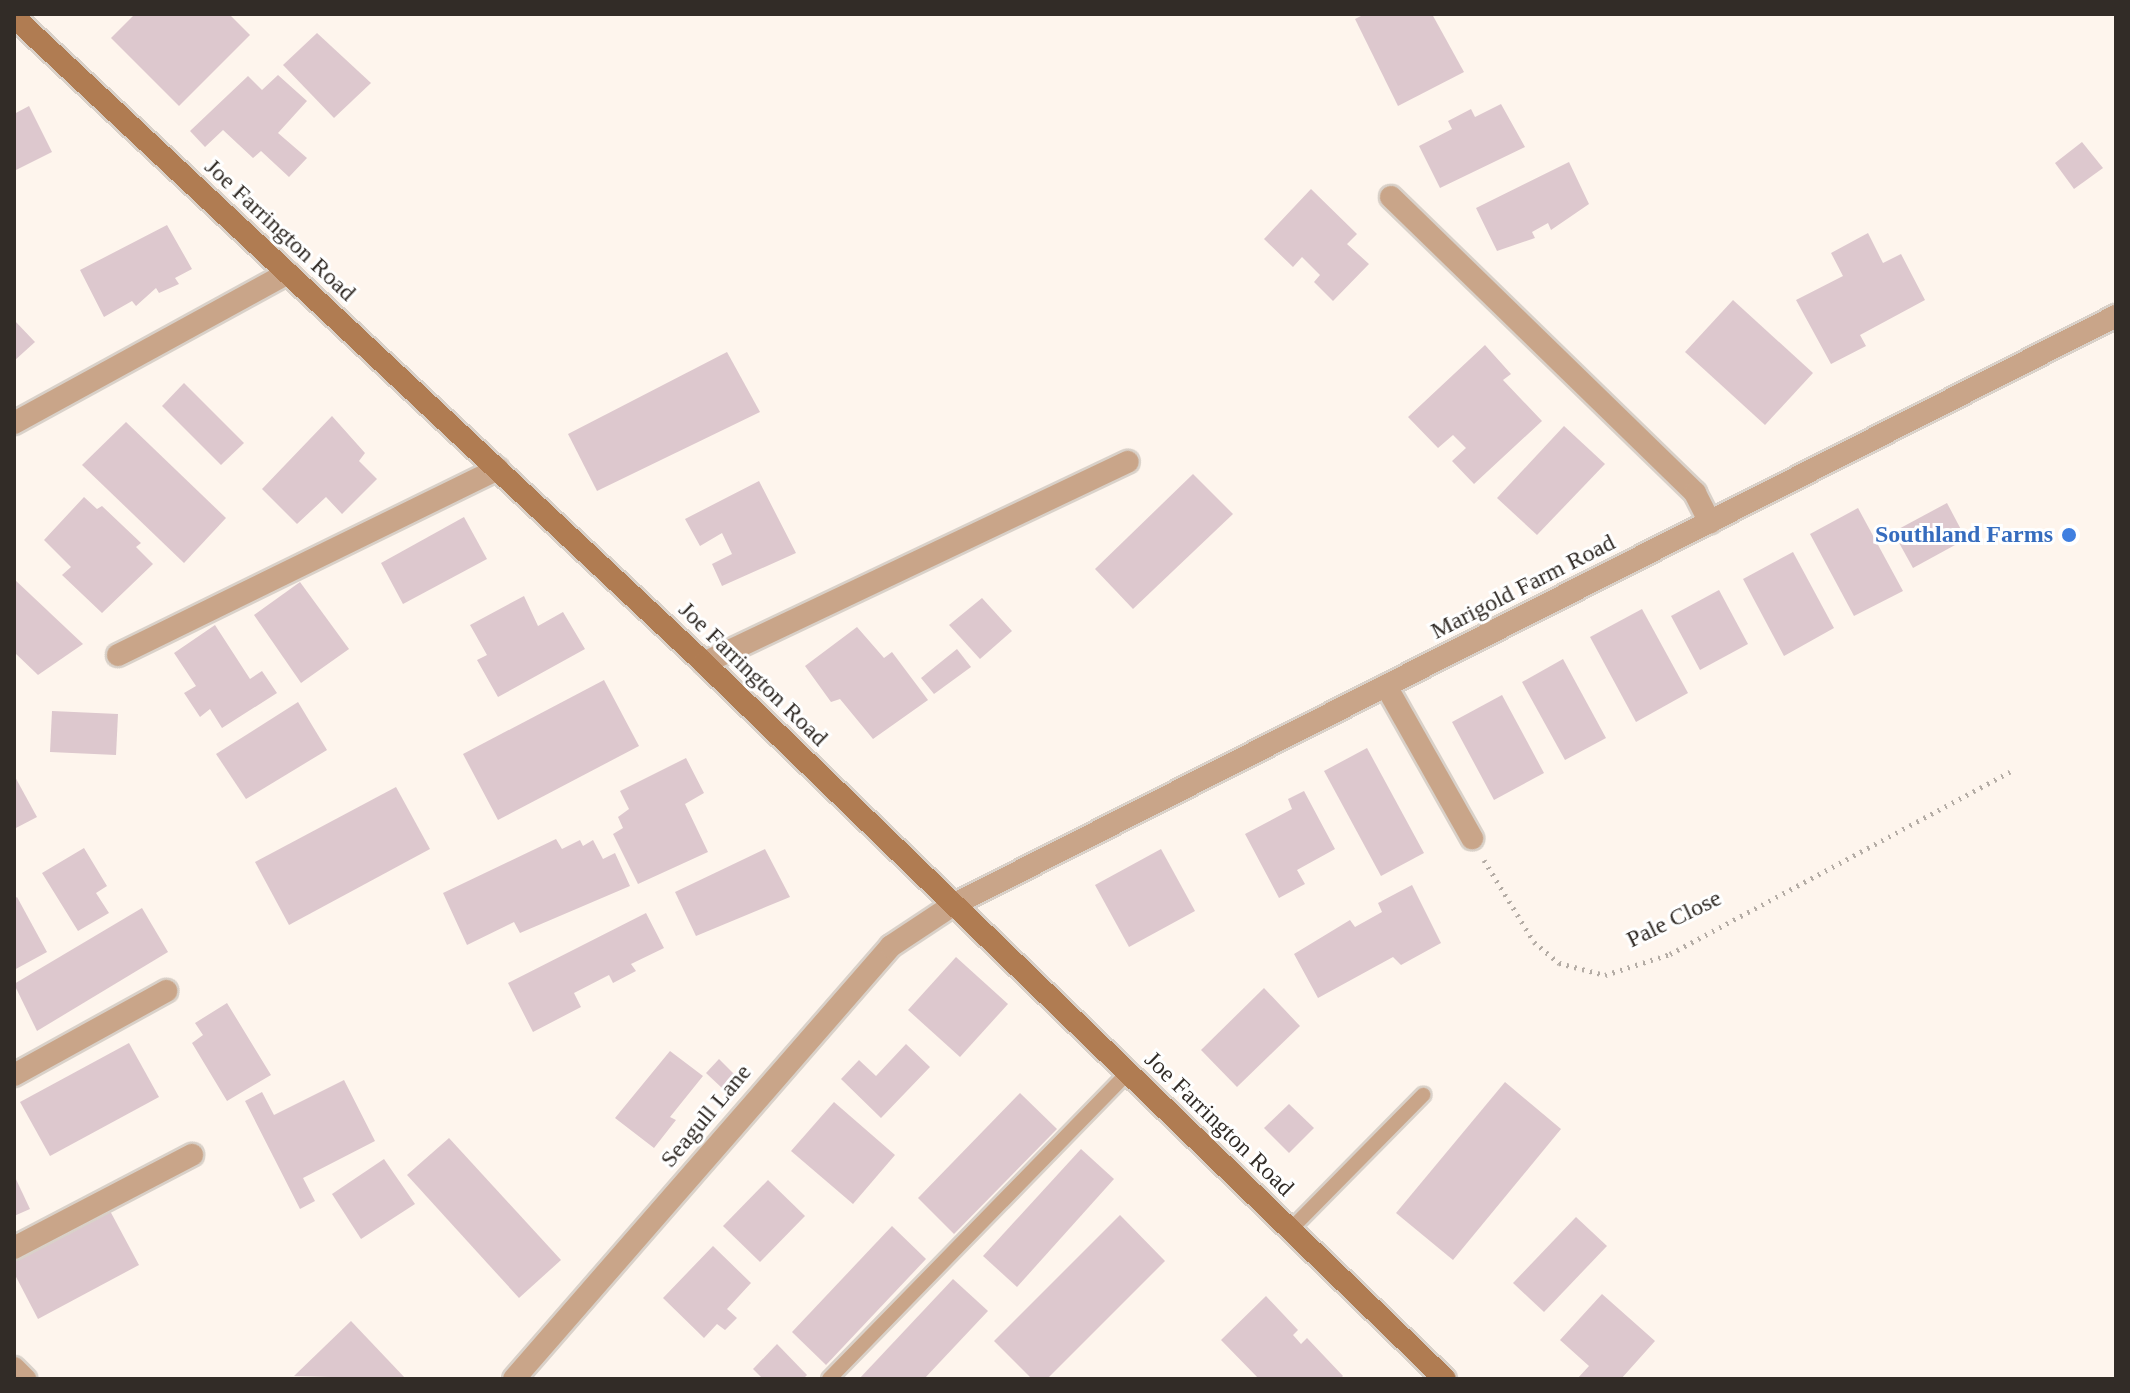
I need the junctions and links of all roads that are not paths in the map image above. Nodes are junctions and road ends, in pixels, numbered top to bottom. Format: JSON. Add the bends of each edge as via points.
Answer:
{"nodes":[{"id":1,"x":20,"y":18,"type":"edge"},
{"id":2,"x":1391,"y":197,"type":"dead end"},
{"id":3,"x":288,"y":273,"type":"junction"},
{"id":4,"x":2116,"y":316,"type":"edge"},
{"id":5,"x":14,"y":423,"type":"edge"},
{"id":6,"x":1128,"y":462,"type":"dead end"},
{"id":7,"x":498,"y":469,"type":"junction"},
{"id":8,"x":1710,"y":522,"type":"junction"},
{"id":9,"x":118,"y":655,"type":"dead end"},
{"id":10,"x":704,"y":663,"type":"junction"},
{"id":11,"x":1386,"y":686,"type":"junction"},
{"id":12,"x":1472,"y":838,"type":"road end"},
{"id":13,"x":953,"y":905,"type":"junction"},
{"id":14,"x":166,"y":991,"type":"dead end"},
{"id":15,"x":1128,"y":1073,"type":"junction"},
{"id":16,"x":14,"y":1075,"type":"edge"},
{"id":17,"x":1423,"y":1095,"type":"dead end"},
{"id":18,"x":192,"y":1155,"type":"dead end"},
{"id":19,"x":1290,"y":1230,"type":"junction"},
{"id":20,"x":14,"y":1248,"type":"edge"},
{"id":21,"x":14,"y":1368,"type":"edge"},
{"id":22,"x":25,"y":1379,"type":"edge"},
{"id":23,"x":514,"y":1379,"type":"edge"},
{"id":24,"x":829,"y":1379,"type":"edge"},
{"id":25,"x":1445,"y":1379,"type":"edge"}],
"edges":[{"from":1,"to":3,"type":"main road","name":"Joe Farrington Road"},
{"from":2,"to":8,"type":"street","via":[[1695,493]]},
{"from":3,"to":5,"type":"street"},
{"from":3,"to":7,"type":"main road","name":"Joe Farrington Road"},
{"from":4,"to":8,"type":"street","name":"Marigold Farm Road"},
{"from":6,"to":10,"type":"street"},
{"from":7,"to":9,"type":"street"},
{"from":7,"to":10,"type":"main road","name":"Joe Farrington Road"},
{"from":8,"to":11,"type":"street","name":"Marigold Farm Road"},
{"from":10,"to":13,"type":"main road","name":"Joe Farrington Road"},
{"from":11,"to":12,"type":"street"},
{"from":11,"to":13,"type":"street","name":"Marigold Farm Road"},
{"from":13,"to":15,"type":"main road","name":"Joe Farrington Road"},
{"from":13,"to":23,"type":"street","name":"Seagull Lane","via":[[891,946]]},
{"from":14,"to":16,"type":"street"},
{"from":15,"to":19,"type":"main road","name":"Joe Farrington Road"},
{"from":15,"to":24,"type":"lane"},
{"from":17,"to":19,"type":"lane"},
{"from":18,"to":20,"type":"street"},
{"from":19,"to":25,"type":"main road","name":"Joe Farrington Road"},
{"from":21,"to":22,"type":"street"}]}
